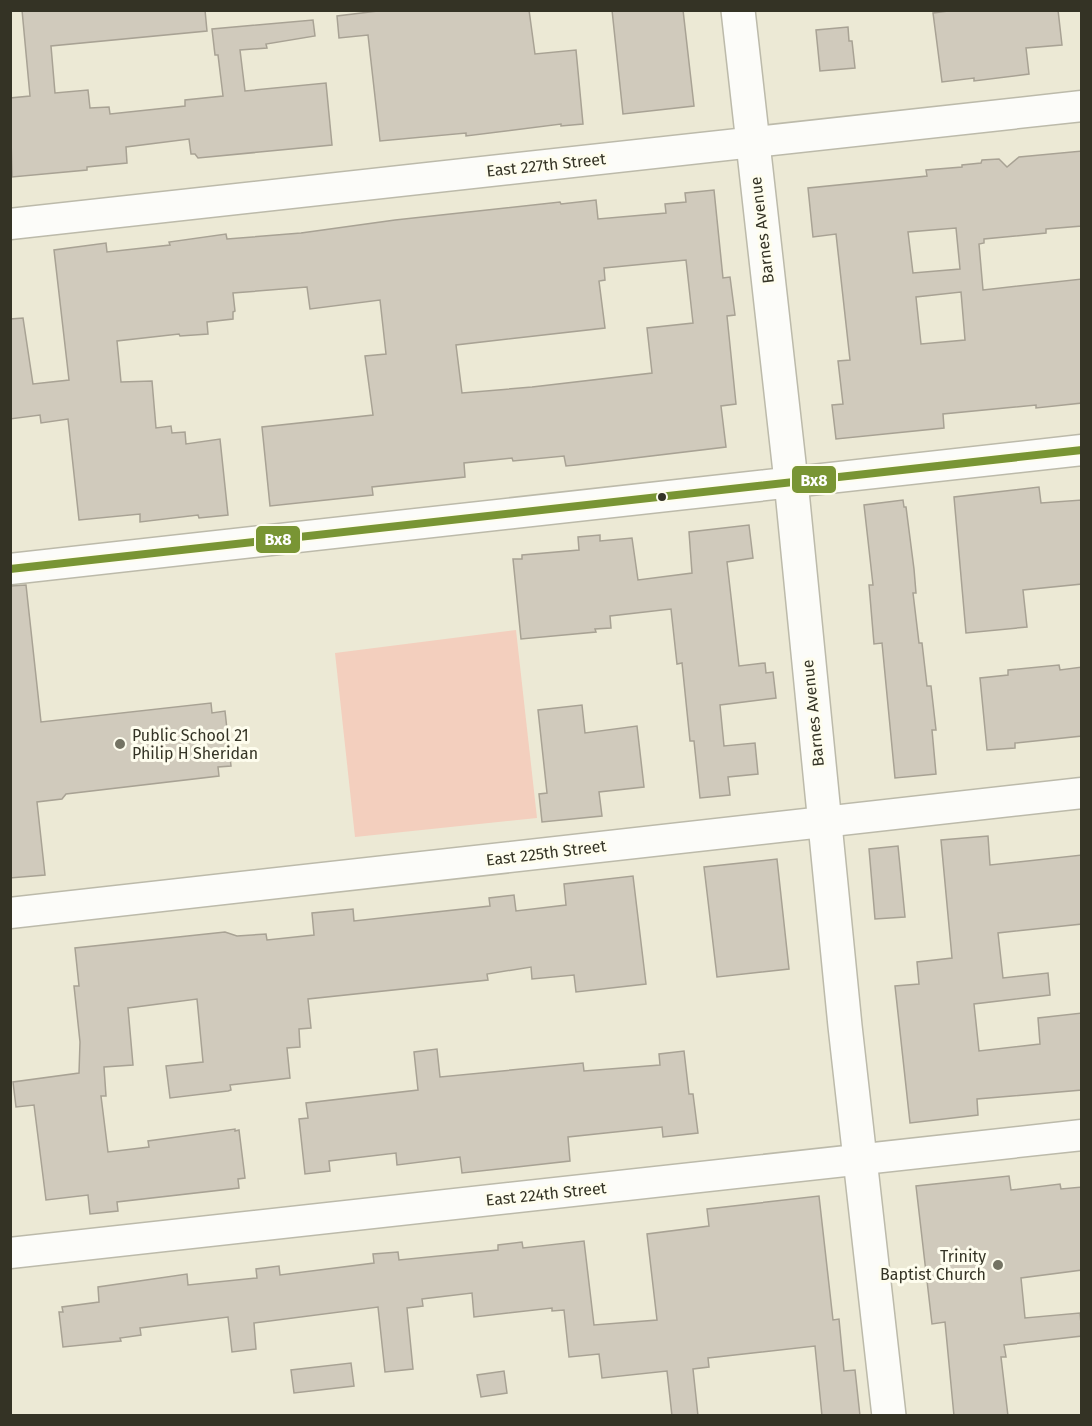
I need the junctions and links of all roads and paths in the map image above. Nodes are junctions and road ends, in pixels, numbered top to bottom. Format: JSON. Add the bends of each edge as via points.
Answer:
{"nodes":[{"id":1,"x":738,"y":10,"type":"edge"},
{"id":2,"x":1082,"y":106,"type":"edge"},
{"id":3,"x":752,"y":142,"type":"junction"},
{"id":4,"x":10,"y":224,"type":"edge"},
{"id":5,"x":1082,"y":450,"type":"edge"},
{"id":6,"x":791,"y":481,"type":"junction"},
{"id":7,"x":10,"y":569,"type":"edge"},
{"id":8,"x":1082,"y":793,"type":"edge"},
{"id":9,"x":824,"y":821,"type":"junction"},
{"id":10,"x":10,"y":913,"type":"edge"},
{"id":11,"x":1082,"y":1135,"type":"edge"},
{"id":12,"x":859,"y":1159,"type":"junction"},
{"id":13,"x":10,"y":1254,"type":"edge"},
{"id":14,"x":889,"y":1416,"type":"edge"}],
"edges":[{"from":1,"to":3,"type":"street","name":"Barnes Avenue"},
{"from":2,"to":3,"type":"street","name":"East 227th Street"},
{"from":3,"to":4,"type":"street","name":"East 227th Street"},
{"from":3,"to":6,"type":"street","name":"Barnes Avenue"},
{"from":5,"to":6,"type":"street"},
{"from":6,"to":7,"type":"street"},
{"from":6,"to":9,"type":"street","name":"Barnes Avenue"},
{"from":8,"to":9,"type":"street","name":"East 225th Street"},
{"from":9,"to":10,"type":"street","name":"East 225th Street"},
{"from":9,"to":12,"type":"street","name":"Barnes Avenue"},
{"from":11,"to":12,"type":"street","name":"East 224th Street"},
{"from":12,"to":13,"type":"street","name":"East 224th Street"},
{"from":12,"to":14,"type":"street","name":"Barnes Avenue"}]}
